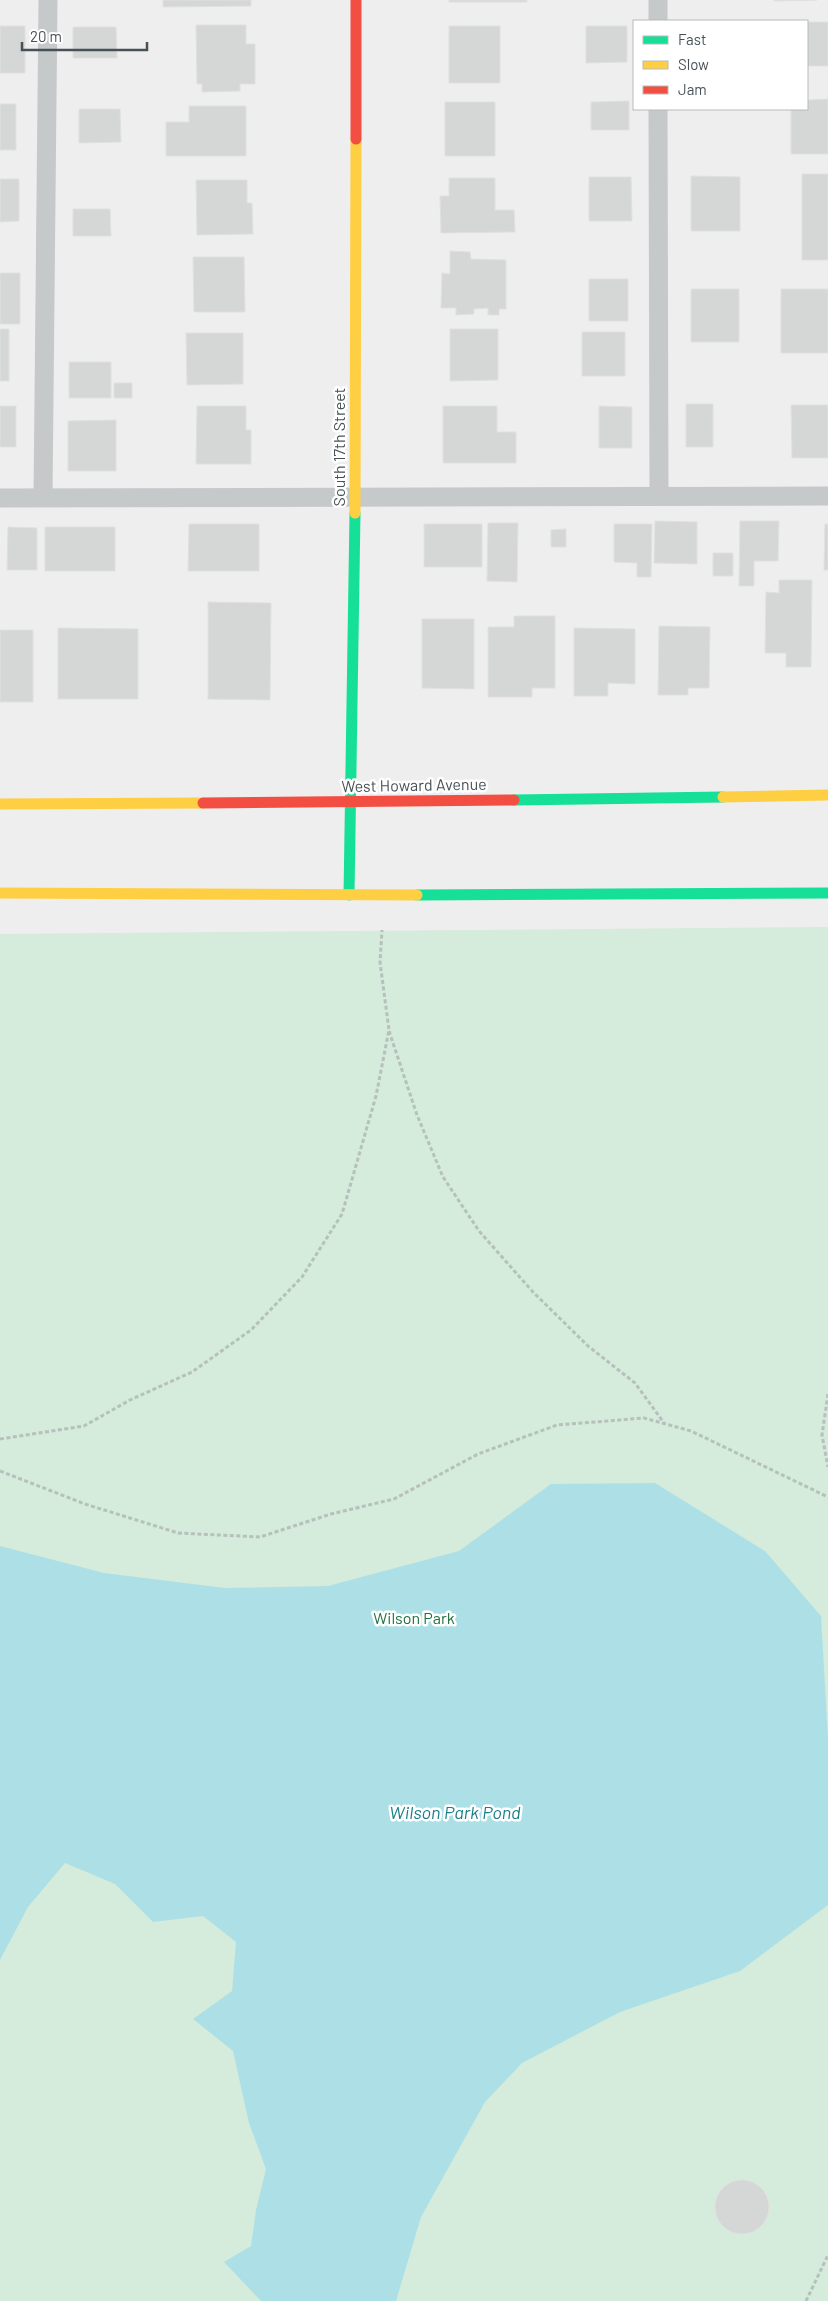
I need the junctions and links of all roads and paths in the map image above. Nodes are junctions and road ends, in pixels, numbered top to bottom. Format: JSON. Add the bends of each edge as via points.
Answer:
{"nodes":[{"id":1,"x":48,"y":0,"type":"edge"},
{"id":2,"x":356,"y":0,"type":"edge"},
{"id":3,"x":658,"y":0,"type":"edge"},
{"id":4,"x":658,"y":20,"type":"edge"},
{"id":5,"x":658,"y":110,"type":"edge"},
{"id":6,"x":356,"y":496,"type":"junction"},
{"id":7,"x":659,"y":496,"type":"junction"},
{"id":8,"x":828,"y":496,"type":"edge"},
{"id":9,"x":0,"y":498,"type":"edge"},
{"id":10,"x":43,"y":498,"type":"junction"},
{"id":11,"x":828,"y":795,"type":"edge"},
{"id":12,"x":350,"y":802,"type":"junction"},
{"id":13,"x":0,"y":804,"type":"edge"},
{"id":14,"x":0,"y":893,"type":"edge"},
{"id":15,"x":828,"y":893,"type":"edge"},
{"id":16,"x":349,"y":895,"type":"junction"},
{"id":17,"x":384,"y":895,"type":"junction"},
{"id":18,"x":389,"y":1030,"type":"junction"},
{"id":19,"x":828,"y":1394,"type":"edge"},
{"id":20,"x":665,"y":1424,"type":"junction"},
{"id":21,"x":0,"y":1439,"type":"edge"},
{"id":22,"x":828,"y":1467,"type":"edge"},
{"id":23,"x":0,"y":1471,"type":"edge"},
{"id":24,"x":828,"y":1497,"type":"edge"},
{"id":25,"x":828,"y":2255,"type":"edge"},
{"id":26,"x":806,"y":2301,"type":"edge"}],
"edges":[{"from":1,"to":10,"type":"lane"},
{"from":2,"to":6,"type":"main road","name":"South 17th Street"},
{"from":3,"to":4,"type":"lane"},
{"from":5,"to":7,"type":"lane"},
{"from":6,"to":7,"type":"lane"},
{"from":6,"to":10,"type":"lane"},
{"from":6,"to":12,"type":"main road","name":"South 17th Street"},
{"from":7,"to":8,"type":"lane"},
{"from":9,"to":10,"type":"lane"},
{"from":11,"to":12,"type":"main road","name":"West Howard Avenue"},
{"from":12,"to":13,"type":"main road","name":"West Howard Avenue"},
{"from":12,"to":16,"type":"main road","name":"South 17th Street"},
{"from":14,"to":16,"type":"main road"},
{"from":15,"to":17,"type":"main road"},
{"from":16,"to":17,"type":"main road"},
{"from":17,"to":18,"type":"path","via":[[380,962]]},
{"from":18,"to":20,"type":"path","via":[[417,1114],[443,1177],[479,1231],[532,1292],[588,1346],[635,1383]]},
{"from":18,"to":21,"type":"path","via":[[376,1096],[342,1214],[302,1277],[251,1330],[192,1372],[130,1400],[84,1426]]},
{"from":19,"to":22,"type":"path","via":[[822,1434]]},
{"from":20,"to":23,"type":"path","via":[[644,1418],[557,1425],[478,1454],[394,1499],[331,1514],[260,1537],[178,1533],[85,1504]]},
{"from":20,"to":24,"type":"path","via":[[691,1431]]},
{"from":25,"to":26,"type":"path"}]}
